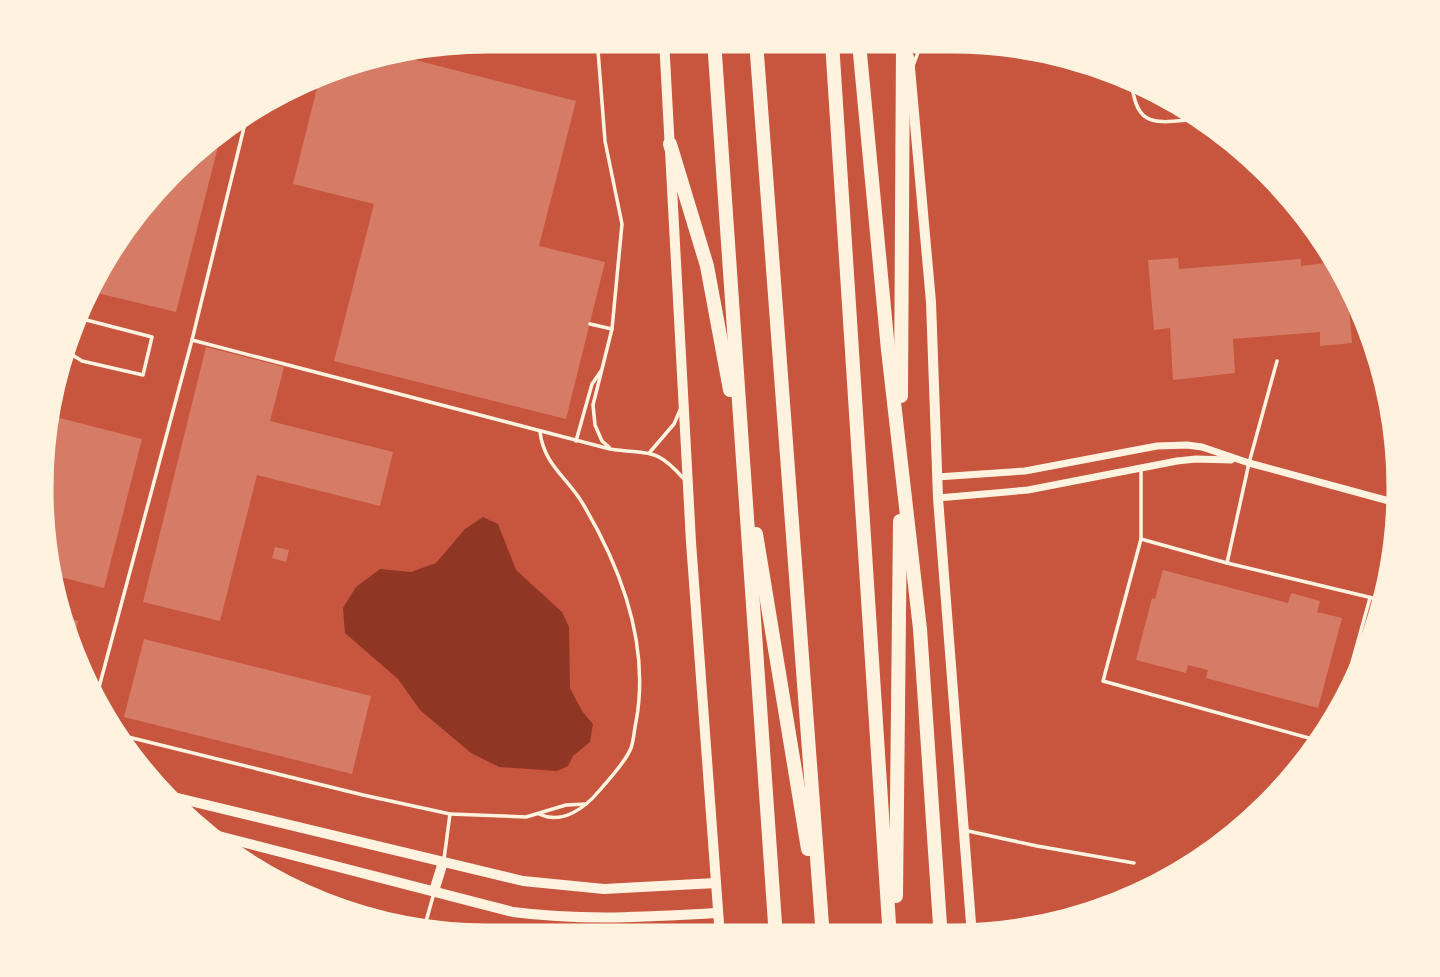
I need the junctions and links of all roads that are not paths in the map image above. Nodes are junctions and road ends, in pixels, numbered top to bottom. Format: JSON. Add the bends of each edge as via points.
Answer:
{"nodes":[{"id":1,"x":598,"y":49,"type":"edge"},
{"id":2,"x":665,"y":49,"type":"edge"},
{"id":3,"x":715,"y":49,"type":"edge"},
{"id":4,"x":757,"y":49,"type":"edge"},
{"id":5,"x":832,"y":49,"type":"edge"},
{"id":6,"x":860,"y":49,"type":"edge"},
{"id":7,"x":905,"y":49,"type":"edge"},
{"id":8,"x":906,"y":49,"type":"edge"},
{"id":9,"x":919,"y":49,"type":"edge"},
{"id":10,"x":910,"y":74,"type":"junction"},
{"id":11,"x":1132,"y":87,"type":"edge"},
{"id":12,"x":1191,"y":120,"type":"edge"},
{"id":13,"x":245,"y":122,"type":"edge"},
{"id":14,"x":670,"y":144,"type":"junction"},
{"id":15,"x":82,"y":319,"type":"edge"},
{"id":16,"x":590,"y":324,"type":"dead end"},
{"id":17,"x":612,"y":329,"type":"junction"},
{"id":18,"x":192,"y":340,"type":"junction"},
{"id":19,"x":70,"y":354,"type":"edge"},
{"id":20,"x":1277,"y":360,"type":"dead end"},
{"id":21,"x":604,"y":366,"type":"junction"},
{"id":22,"x":684,"y":398,"type":"junction"},
{"id":23,"x":540,"y":432,"type":"junction"},
{"id":24,"x":576,"y":440,"type":"junction"},
{"id":25,"x":610,"y":449,"type":"junction"},
{"id":26,"x":650,"y":452,"type":"junction"},
{"id":27,"x":1249,"y":463,"type":"junction"},
{"id":28,"x":1141,"y":468,"type":"junction"},
{"id":29,"x":937,"y":477,"type":"junction"},
{"id":30,"x":688,"y":484,"type":"junction"},
{"id":31,"x":938,"y":498,"type":"junction"},
{"id":32,"x":1391,"y":501,"type":"edge"},
{"id":33,"x":1141,"y":538,"type":"junction"},
{"id":34,"x":1227,"y":563,"type":"junction"},
{"id":35,"x":1370,"y":598,"type":"junction"},
{"id":36,"x":1377,"y":599,"type":"edge"},
{"id":37,"x":1347,"y":681,"type":"edge"},
{"id":38,"x":98,"y":690,"type":"edge"},
{"id":39,"x":125,"y":736,"type":"edge"},
{"id":40,"x":1313,"y":739,"type":"edge"},
{"id":41,"x":177,"y":798,"type":"edge"},
{"id":42,"x":588,"y":804,"type":"junction"},
{"id":43,"x":450,"y":814,"type":"junction"},
{"id":44,"x":539,"y":814,"type":"junction"},
{"id":45,"x":964,"y":830,"type":"junction"},
{"id":46,"x":221,"y":837,"type":"edge"},
{"id":47,"x":235,"y":841,"type":"junction"},
{"id":48,"x":234,"y":846,"type":"edge"},
{"id":49,"x":443,"y":862,"type":"junction"},
{"id":50,"x":1134,"y":863,"type":"dead end"},
{"id":51,"x":716,"y":884,"type":"junction"},
{"id":52,"x":435,"y":891,"type":"junction"},
{"id":53,"x":718,"y":913,"type":"junction"},
{"id":54,"x":426,"y":923,"type":"edge"},
{"id":55,"x":971,"y":927,"type":"edge"},
{"id":56,"x":719,"y":928,"type":"edge"},
{"id":57,"x":775,"y":928,"type":"edge"},
{"id":58,"x":821,"y":928,"type":"edge"},
{"id":59,"x":822,"y":928,"type":"edge"},
{"id":60,"x":892,"y":928,"type":"edge"},
{"id":61,"x":893,"y":928,"type":"edge"},
{"id":62,"x":940,"y":928,"type":"edge"}],
"edges":[{"from":1,"to":17,"type":"lane","via":[[605,141],[622,224]]},
{"from":2,"to":14,"type":"main road"},
{"from":3,"to":57,"type":"highway"},
{"from":4,"to":59,"type":"highway"},
{"from":5,"to":60,"type":"highway"},
{"from":6,"to":62,"type":"highway","via":[[920,629]]},
{"from":7,"to":61,"type":"highway"},
{"from":8,"to":10,"type":"main road"},
{"from":9,"to":10,"type":"lane"},
{"from":10,"to":29,"type":"main road","via":[[931,302]]},
{"from":11,"to":12,"type":"lane","via":[[1133,103],[1141,116],[1155,122]]},
{"from":13,"to":18,"type":"lane"},
{"from":14,"to":22,"type":"main road"},
{"from":14,"to":58,"type":"highway","via":[[708,266]]},
{"from":15,"to":19,"type":"lane","via":[[152,337],[143,375],[82,361]]},
{"from":16,"to":17,"type":"lane"},
{"from":17,"to":21,"type":"lane"},
{"from":18,"to":23,"type":"lane"},
{"from":18,"to":38,"type":"lane"},
{"from":20,"to":27,"type":"lane"},
{"from":21,"to":24,"type":"lane","via":[[592,384]]},
{"from":21,"to":25,"type":"lane","via":[[593,405],[595,425]]},
{"from":22,"to":26,"type":"lane","via":[[674,424]]},
{"from":22,"to":30,"type":"main road"},
{"from":23,"to":24,"type":"lane"},
{"from":23,"to":42,"type":"lane","via":[[542,447],[581,501],[619,575],[637,639],[639,703],[631,749]]},
{"from":24,"to":25,"type":"lane"},
{"from":25,"to":26,"type":"lane"},
{"from":26,"to":30,"type":"lane","via":[[663,457]]},
{"from":27,"to":28,"type":"street","via":[[1196,459]]},
{"from":27,"to":29,"type":"street","via":[[1202,447],[1172,444],[1025,471]]},
{"from":27,"to":32,"type":"street"},
{"from":27,"to":34,"type":"lane"},
{"from":28,"to":31,"type":"street","via":[[1028,490]]},
{"from":28,"to":33,"type":"lane"},
{"from":29,"to":31,"type":"main road"},
{"from":30,"to":51,"type":"main road"},
{"from":31,"to":45,"type":"main road"},
{"from":33,"to":34,"type":"lane"},
{"from":33,"to":40,"type":"lane","via":[[1103,681]]},
{"from":34,"to":35,"type":"lane"},
{"from":35,"to":36,"type":"lane"},
{"from":35,"to":37,"type":"lane"},
{"from":39,"to":43,"type":"lane"},
{"from":41,"to":49,"type":"street"},
{"from":42,"to":44,"type":"lane"},
{"from":42,"to":44,"type":"lane","via":[[568,815],[547,818]]},
{"from":43,"to":44,"type":"lane"},
{"from":43,"to":49,"type":"lane"},
{"from":45,"to":50,"type":"lane"},
{"from":45,"to":55,"type":"main road"},
{"from":46,"to":47,"type":"street"},
{"from":47,"to":48,"type":"lane"},
{"from":47,"to":52,"type":"street"},
{"from":49,"to":51,"type":"street","via":[[563,887]]},
{"from":49,"to":52,"type":"street"},
{"from":51,"to":53,"type":"main road"},
{"from":52,"to":53,"type":"street","via":[[513,912],[557,918]]},
{"from":52,"to":54,"type":"lane"},
{"from":53,"to":56,"type":"main road"}]}
